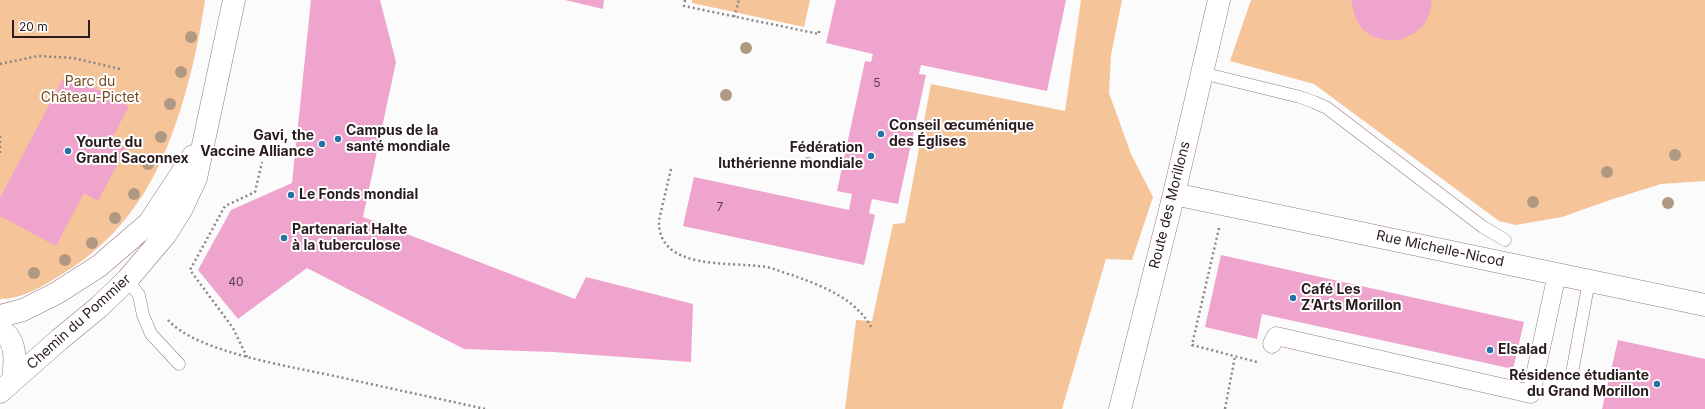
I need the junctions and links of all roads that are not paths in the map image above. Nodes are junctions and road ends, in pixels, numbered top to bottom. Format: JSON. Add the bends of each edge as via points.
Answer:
{"nodes":[{"id":1,"x":234,"y":0,"type":"edge"},
{"id":2,"x":1219,"y":0,"type":"edge"},
{"id":3,"x":1202,"y":73,"type":"junction"},
{"id":4,"x":206,"y":135,"type":"junction"},
{"id":5,"x":1174,"y":194,"type":"junction"},
{"id":6,"x":1505,"y":240,"type":"dead end"},
{"id":7,"x":1557,"y":274,"type":"junction"},
{"id":8,"x":127,"y":280,"type":"junction"},
{"id":9,"x":1589,"y":281,"type":"junction"},
{"id":10,"x":1705,"y":305,"type":"edge"},
{"id":11,"x":0,"y":316,"type":"edge"},
{"id":12,"x":0,"y":329,"type":"edge"},
{"id":13,"x":1272,"y":344,"type":"road end"},
{"id":14,"x":179,"y":364,"type":"dead end"},
{"id":15,"x":1572,"y":373,"type":"dead end"},
{"id":16,"x":6,"y":386,"type":"edge"},
{"id":17,"x":1532,"y":401,"type":"edge"},
{"id":18,"x":1120,"y":409,"type":"edge"}],
"edges":[{"from":1,"to":4,"type":"street","name":"Chemin du Pommier"},
{"from":2,"to":3,"type":"street","name":"Route des Morillons"},
{"from":3,"to":5,"type":"street","name":"Route des Morillons"},
{"from":3,"to":6,"type":"lane","via":[[1300,97],[1327,108],[1483,227]]},
{"from":4,"to":8,"type":"street","name":"Chemin du Pommier","via":[[196,178],[181,210],[166,234]]},
{"from":4,"to":11,"type":"street","via":[[144,228],[99,266],[70,286],[23,310]]},
{"from":5,"to":7,"type":"street","name":"Rue Michelle-Nicod"},
{"from":5,"to":18,"type":"street","name":"Route des Morillons"},
{"from":7,"to":9,"type":"street","name":"Rue Michelle-Nicod"},
{"from":7,"to":17,"type":"street"},
{"from":8,"to":14,"type":"lane","via":[[139,294],[143,315],[151,334]]},
{"from":8,"to":16,"type":"street","name":"Chemin du Pommier"},
{"from":9,"to":10,"type":"street","name":"Rue Michelle-Nicod"},
{"from":9,"to":15,"type":"lane"},
{"from":12,"to":16,"type":"street","via":[[7,334],[16,355]]},
{"from":13,"to":17,"type":"street","via":[[1276,336]]}]}
